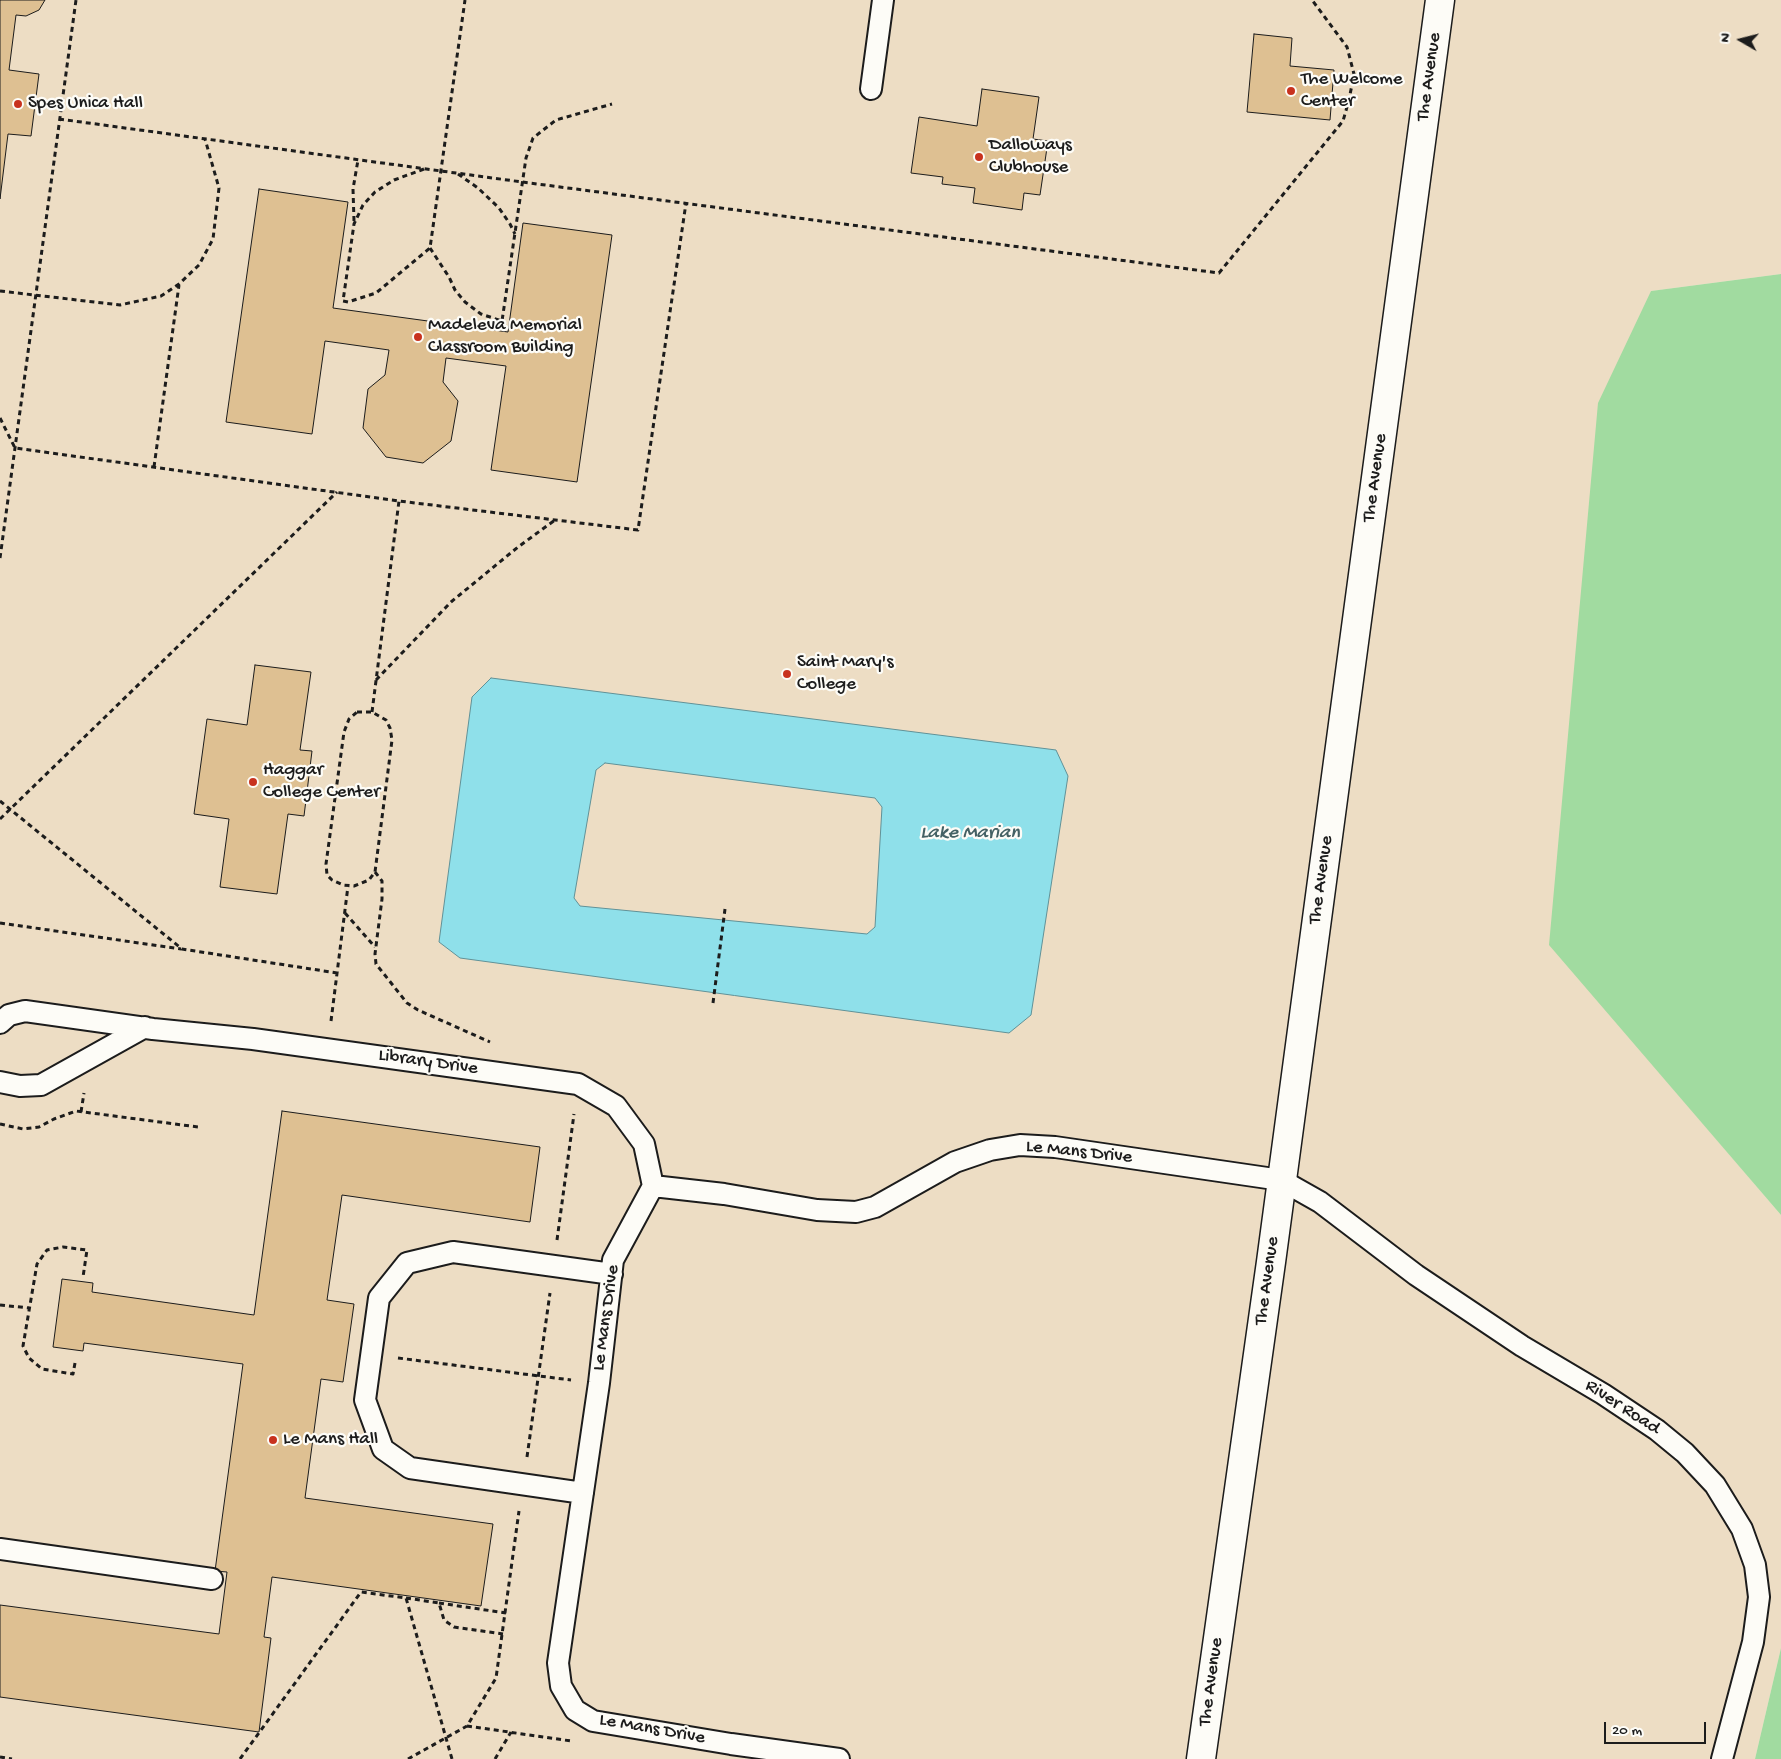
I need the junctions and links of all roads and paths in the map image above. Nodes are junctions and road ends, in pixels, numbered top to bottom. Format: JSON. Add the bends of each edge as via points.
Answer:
{"nodes":[{"id":1,"x":76,"y":0,"type":"edge"},
{"id":2,"x":465,"y":0,"type":"edge"},
{"id":3,"x":882,"y":0,"type":"edge"},
{"id":4,"x":1312,"y":0,"type":"edge"},
{"id":5,"x":1440,"y":0,"type":"edge"},
{"id":6,"x":871,"y":89,"type":"dead end"},
{"id":7,"x":612,"y":104,"type":"dead end"},
{"id":8,"x":59,"y":119,"type":"junction"},
{"id":9,"x":205,"y":139,"type":"junction"},
{"id":10,"x":358,"y":160,"type":"junction"},
{"id":11,"x":426,"y":169,"type":"junction"},
{"id":12,"x":442,"y":171,"type":"junction"},
{"id":13,"x":456,"y":173,"type":"junction"},
{"id":14,"x":522,"y":182,"type":"junction"},
{"id":15,"x":686,"y":203,"type":"junction"},
{"id":16,"x":354,"y":224,"type":"junction"},
{"id":17,"x":515,"y":234,"type":"junction"},
{"id":18,"x":430,"y":248,"type":"junction"},
{"id":19,"x":179,"y":284,"type":"junction"},
{"id":20,"x":0,"y":291,"type":"edge"},
{"id":21,"x":35,"y":295,"type":"junction"},
{"id":22,"x":0,"y":418,"type":"edge"},
{"id":23,"x":15,"y":448,"type":"junction"},
{"id":24,"x":154,"y":467,"type":"junction"},
{"id":25,"x":337,"y":492,"type":"junction"},
{"id":26,"x":399,"y":501,"type":"junction"},
{"id":27,"x":556,"y":519,"type":"junction"},
{"id":28,"x":0,"y":558,"type":"edge"},
{"id":29,"x":376,"y":680,"type":"junction"},
{"id":30,"x":372,"y":712,"type":"junction"},
{"id":31,"x":0,"y":801,"type":"edge"},
{"id":32,"x":11,"y":809,"type":"junction"},
{"id":33,"x":0,"y":819,"type":"edge"},
{"id":34,"x":375,"y":872,"type":"junction"},
{"id":35,"x":348,"y":886,"type":"junction"},
{"id":36,"x":725,"y":909,"type":"dead end"},
{"id":37,"x":345,"y":913,"type":"junction"},
{"id":38,"x":0,"y":924,"type":"edge"},
{"id":39,"x":376,"y":947,"type":"junction"},
{"id":40,"x":182,"y":949,"type":"junction"},
{"id":41,"x":337,"y":973,"type":"junction"},
{"id":42,"x":713,"y":1003,"type":"dead end"},
{"id":43,"x":0,"y":1023,"type":"edge"},
{"id":44,"x":145,"y":1028,"type":"junction"},
{"id":45,"x":495,"y":1044,"type":"dead end"},
{"id":46,"x":328,"y":1049,"type":"junction"},
{"id":47,"x":0,"y":1082,"type":"edge"},
{"id":48,"x":578,"y":1084,"type":"junction"},
{"id":49,"x":0,"y":1124,"type":"edge"},
{"id":50,"x":198,"y":1127,"type":"dead end"},
{"id":51,"x":1281,"y":1180,"type":"junction"},
{"id":52,"x":653,"y":1186,"type":"junction"},
{"id":53,"x":553,"y":1266,"type":"junction"},
{"id":54,"x":612,"y":1274,"type":"junction"},
{"id":55,"x":83,"y":1277,"type":"dead end"},
{"id":56,"x":0,"y":1305,"type":"edge"},
{"id":57,"x":29,"y":1308,"type":"junction"},
{"id":58,"x":371,"y":1354,"type":"junction"},
{"id":59,"x":76,"y":1363,"type":"dead end"},
{"id":60,"x":538,"y":1376,"type":"junction"},
{"id":61,"x":599,"y":1383,"type":"junction"},
{"id":62,"x":523,"y":1485,"type":"junction"},
{"id":63,"x":583,"y":1493,"type":"junction"},
{"id":64,"x":0,"y":1549,"type":"edge"},
{"id":65,"x":212,"y":1579,"type":"dead end"},
{"id":66,"x":406,"y":1598,"type":"junction"},
{"id":67,"x":439,"y":1603,"type":"junction"},
{"id":68,"x":506,"y":1613,"type":"junction"},
{"id":69,"x":503,"y":1634,"type":"junction"},
{"id":70,"x":511,"y":1732,"type":"dead end"},
{"id":71,"x":447,"y":1737,"type":"junction"},
{"id":72,"x":0,"y":1757,"type":"edge"},
{"id":73,"x":12,"y":1759,"type":"edge"},
{"id":74,"x":240,"y":1759,"type":"edge"},
{"id":75,"x":408,"y":1759,"type":"edge"},
{"id":76,"x":452,"y":1759,"type":"edge"},
{"id":77,"x":495,"y":1759,"type":"edge"},
{"id":78,"x":839,"y":1759,"type":"edge"},
{"id":79,"x":1201,"y":1759,"type":"edge"},
{"id":80,"x":1722,"y":1759,"type":"edge"}],
"edges":[{"from":1,"to":8,"type":"path"},
{"from":2,"to":12,"type":"path"},
{"from":3,"to":6,"type":"lane"},
{"from":4,"to":15,"type":"path","via":[[1347,47],[1354,74],[1343,121],[1219,273]]},
{"from":5,"to":51,"type":"street","name":"The Avenue"},
{"from":7,"to":14,"type":"path","via":[[556,120],[533,138]]},
{"from":8,"to":9,"type":"path"},
{"from":8,"to":21,"type":"path"},
{"from":9,"to":10,"type":"path"},
{"from":9,"to":19,"type":"path","via":[[219,188],[213,239],[199,265]]},
{"from":10,"to":11,"type":"path"},
{"from":10,"to":16,"type":"path","via":[[353,189]]},
{"from":11,"to":12,"type":"path"},
{"from":11,"to":16,"type":"path","via":[[394,180],[375,192],[363,205]]},
{"from":12,"to":13,"type":"path"},
{"from":12,"to":18,"type":"path"},
{"from":13,"to":14,"type":"path"},
{"from":13,"to":17,"type":"path","via":[[478,188],[498,208]]},
{"from":14,"to":15,"type":"path"},
{"from":14,"to":17,"type":"path"},
{"from":15,"to":27,"type":"path","via":[[638,530]]},
{"from":16,"to":18,"type":"path","via":[[343,301],[376,293]]},
{"from":17,"to":18,"type":"path","via":[[502,321],[481,314],[465,302]]},
{"from":19,"to":21,"type":"path","via":[[161,296],[120,305]]},
{"from":19,"to":24,"type":"path"},
{"from":20,"to":21,"type":"path"},
{"from":21,"to":23,"type":"path"},
{"from":22,"to":23,"type":"path"},
{"from":23,"to":24,"type":"path"},
{"from":23,"to":28,"type":"path"},
{"from":24,"to":25,"type":"path"},
{"from":25,"to":26,"type":"path"},
{"from":25,"to":32,"type":"path"},
{"from":26,"to":27,"type":"path"},
{"from":26,"to":29,"type":"path"},
{"from":27,"to":29,"type":"path","via":[[451,602]]},
{"from":29,"to":30,"type":"path"},
{"from":30,"to":34,"type":"path","via":[[386,720],[392,740]]},
{"from":30,"to":35,"type":"path","via":[[357,712],[344,732],[326,864],[327,875]]},
{"from":31,"to":32,"type":"path"},
{"from":32,"to":33,"type":"path"},
{"from":32,"to":40,"type":"path"},
{"from":34,"to":35,"type":"path","via":[[368,880]]},
{"from":34,"to":39,"type":"path","via":[[382,881]]},
{"from":35,"to":37,"type":"path"},
{"from":36,"to":42,"type":"path"},
{"from":37,"to":39,"type":"path"},
{"from":37,"to":41,"type":"path"},
{"from":38,"to":40,"type":"path"},
{"from":39,"to":45,"type":"path","via":[[376,964],[407,1003]]},
{"from":40,"to":41,"type":"path"},
{"from":41,"to":46,"type":"path"},
{"from":43,"to":44,"type":"lane","name":"Library Drive","via":[[9,1015],[25,1011]]},
{"from":44,"to":46,"type":"lane","name":"Library Drive"},
{"from":44,"to":47,"type":"lane","via":[[41,1085],[20,1086]]},
{"from":46,"to":48,"type":"lane","name":"Library Drive"},
{"from":48,"to":52,"type":"lane","name":"Library Drive","via":[[616,1106],[644,1144]]},
{"from":48,"to":53,"type":"path"},
{"from":49,"to":50,"type":"path","via":[[23,1129],[39,1127],[76,1112]]},
{"from":51,"to":52,"type":"lane","name":"Le Mans Drive","via":[[1055,1147],[1020,1145],[990,1150],[955,1162],[875,1207],[856,1212],[816,1210]]},
{"from":51,"to":79,"type":"street","name":"The Avenue"},
{"from":51,"to":80,"type":"lane","name":"River Road","via":[[1320,1202],[1416,1275],[1657,1430],[1715,1485],[1742,1529],[1754,1565],[1759,1597],[1754,1642]]},
{"from":52,"to":54,"type":"lane","name":"Le Mans Drive","via":[[613,1260]]},
{"from":53,"to":54,"type":"lane"},
{"from":53,"to":58,"type":"lane","via":[[453,1252],[407,1263],[379,1298]]},
{"from":53,"to":60,"type":"path"},
{"from":54,"to":61,"type":"lane","name":"Le Mans Drive"},
{"from":55,"to":57,"type":"path","via":[[87,1250],[63,1247],[47,1250],[37,1264]]},
{"from":56,"to":57,"type":"path"},
{"from":57,"to":59,"type":"path","via":[[23,1346],[29,1358],[42,1368],[73,1374]]},
{"from":58,"to":60,"type":"path"},
{"from":58,"to":62,"type":"lane","via":[[365,1400],[383,1449],[410,1468]]},
{"from":60,"to":61,"type":"path"},
{"from":60,"to":62,"type":"path"},
{"from":61,"to":63,"type":"lane","name":"Le Mans Drive"},
{"from":62,"to":63,"type":"lane"},
{"from":62,"to":68,"type":"path"},
{"from":63,"to":78,"type":"lane","name":"Le Mans Drive","via":[[558,1663],[561,1686],[575,1710],[593,1721]]},
{"from":64,"to":65,"type":"lane"},
{"from":66,"to":67,"type":"path"},
{"from":66,"to":71,"type":"path"},
{"from":66,"to":74,"type":"path","via":[[361,1592]]},
{"from":67,"to":68,"type":"path"},
{"from":67,"to":69,"type":"path","via":[[444,1620],[454,1627]]},
{"from":68,"to":69,"type":"path"},
{"from":69,"to":71,"type":"path","via":[[496,1678],[467,1726]]},
{"from":70,"to":77,"type":"path"},
{"from":71,"to":75,"type":"path"},
{"from":71,"to":76,"type":"path"},
{"from":72,"to":73,"type":"path"}]}
